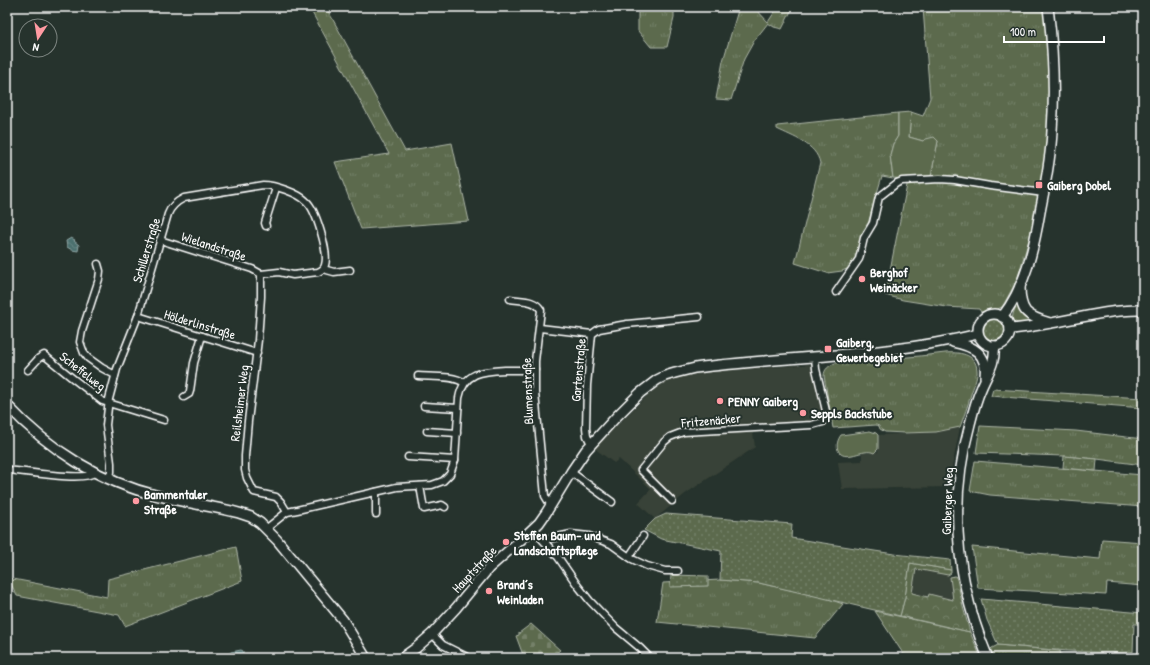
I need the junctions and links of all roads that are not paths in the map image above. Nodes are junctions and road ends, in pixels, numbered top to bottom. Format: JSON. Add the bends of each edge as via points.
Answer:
{"nodes":[{"id":1,"x":1048,"y":7,"type":"edge"},
{"id":2,"x":276,"y":188,"type":"junction"},
{"id":3,"x":1044,"y":192,"type":"junction"},
{"id":4,"x":266,"y":226,"type":"dead end"},
{"id":5,"x":160,"y":240,"type":"junction"},
{"id":6,"x":98,"y":264,"type":"dead end"},
{"id":7,"x":323,"y":269,"type":"junction"},
{"id":8,"x":350,"y":270,"type":"dead end"},
{"id":9,"x":261,"y":274,"type":"junction"},
{"id":10,"x":1020,"y":285,"type":"junction"},
{"id":11,"x":836,"y":292,"type":"dead end"},
{"id":12,"x":510,"y":299,"type":"dead end"},
{"id":13,"x":1143,"y":310,"type":"edge"},
{"id":14,"x":138,"y":316,"type":"junction"},
{"id":15,"x":699,"y":317,"type":"dead end"},
{"id":16,"x":1002,"y":317,"type":"junction"},
{"id":17,"x":1051,"y":323,"type":"junction"},
{"id":18,"x":540,"y":328,"type":"junction"},
{"id":19,"x":1010,"y":329,"type":"junction"},
{"id":20,"x":592,"y":334,"type":"junction"},
{"id":21,"x":978,"y":334,"type":"junction"},
{"id":22,"x":202,"y":336,"type":"junction"},
{"id":23,"x":949,"y":341,"type":"junction"},
{"id":24,"x":994,"y":346,"type":"junction"},
{"id":25,"x":257,"y":353,"type":"junction"},
{"id":26,"x":815,"y":357,"type":"junction"},
{"id":27,"x":28,"y":370,"type":"dead end"},
{"id":28,"x":535,"y":370,"type":"junction"},
{"id":29,"x":115,"y":375,"type":"junction"},
{"id":30,"x":418,"y":376,"type":"dead end"},
{"id":31,"x":985,"y":381,"type":"junction"},
{"id":32,"x":464,"y":383,"type":"junction"},
{"id":33,"x":184,"y":397,"type":"dead end"},
{"id":34,"x":108,"y":403,"type":"junction"},
{"id":35,"x":7,"y":405,"type":"edge"},
{"id":36,"x":424,"y":406,"type":"dead end"},
{"id":37,"x":458,"y":408,"type":"junction"},
{"id":38,"x":164,"y":420,"type":"dead end"},
{"id":39,"x":426,"y":431,"type":"dead end"},
{"id":40,"x":457,"y":433,"type":"junction"},
{"id":41,"x":591,"y":444,"type":"junction"},
{"id":42,"x":408,"y":457,"type":"dead end"},
{"id":43,"x":455,"y":460,"type":"junction"},
{"id":44,"x":7,"y":470,"type":"edge"},
{"id":45,"x":571,"y":472,"type":"junction"},
{"id":46,"x":94,"y":473,"type":"junction"},
{"id":47,"x":109,"y":480,"type":"junction"},
{"id":48,"x":420,"y":486,"type":"junction"},
{"id":49,"x":376,"y":492,"type":"junction"},
{"id":50,"x":672,"y":501,"type":"dead end"},
{"id":51,"x":612,"y":502,"type":"dead end"},
{"id":52,"x":552,"y":504,"type":"junction"},
{"id":53,"x":445,"y":507,"type":"dead end"},
{"id":54,"x":287,"y":512,"type":"junction"},
{"id":55,"x":376,"y":514,"type":"dead end"},
{"id":56,"x":266,"y":528,"type":"junction"},
{"id":57,"x":533,"y":529,"type":"junction"},
{"id":58,"x":643,"y":536,"type":"dead end"},
{"id":59,"x":544,"y":540,"type":"junction"},
{"id":60,"x":629,"y":556,"type":"junction"},
{"id":61,"x":678,"y":571,"type":"dead end"},
{"id":62,"x":432,"y":634,"type":"junction"},
{"id":63,"x":366,"y":658,"type":"edge"},
{"id":64,"x":402,"y":658,"type":"edge"},
{"id":65,"x":469,"y":658,"type":"edge"},
{"id":66,"x":650,"y":658,"type":"edge"},
{"id":67,"x":988,"y":658,"type":"edge"}],
"edges":[{"from":1,"to":3,"type":"main road","via":[[1053,56],[1053,106],[1051,148]]},
{"from":2,"to":4,"type":"street"},
{"from":2,"to":5,"type":"street","name":"Schillerstraße","via":[[263,185],[182,199],[170,210]]},
{"from":2,"to":7,"type":"street","name":"Schillerstraße","via":[[299,195],[312,208],[322,237],[325,264]]},
{"from":3,"to":10,"type":"main road","via":[[1027,268]]},
{"from":3,"to":11,"type":"street","via":[[944,179],[897,183],[879,197],[873,222],[864,238],[859,258]]},
{"from":5,"to":9,"type":"street","name":"Wielandstraße"},
{"from":5,"to":14,"type":"street","name":"Schillerstraße"},
{"from":6,"to":29,"type":"street","via":[[99,279],[80,342],[88,358]]},
{"from":7,"to":8,"type":"street","via":[[334,272]]},
{"from":7,"to":9,"type":"street","via":[[318,272],[295,274]]},
{"from":9,"to":25,"type":"street","name":"Reilsheimer Weg"},
{"from":10,"to":16,"type":"main road"},
{"from":10,"to":17,"type":"main road","via":[[1021,302],[1027,313],[1033,318]]},
{"from":12,"to":18,"type":"street","name":"Blumenstraße","via":[[532,302],[539,306]]},
{"from":13,"to":17,"type":"main road","via":[[1115,311]]},
{"from":14,"to":22,"type":"street","name":"Hölderlinstraße"},
{"from":14,"to":29,"type":"street","name":"Schillerstraße"},
{"from":15,"to":20,"type":"street","name":"Gartenstraße","via":[[621,326]]},
{"from":16,"to":19,"type":"main road"},
{"from":16,"to":21,"type":"main road","via":[[994,314],[983,318]]},
{"from":17,"to":19,"type":"main road"},
{"from":18,"to":20,"type":"street"},
{"from":18,"to":28,"type":"street","name":"Blumenstraße"},
{"from":19,"to":24,"type":"main road","via":[[1006,340]]},
{"from":20,"to":41,"type":"street","name":"Gartenstraße","via":[[586,428]]},
{"from":21,"to":23,"type":"main road","name":"Hauptstraße"},
{"from":21,"to":24,"type":"main road","via":[[984,343]]},
{"from":22,"to":25,"type":"street","name":"Hölderlinstraße"},
{"from":22,"to":33,"type":"street","via":[[194,363],[190,392]]},
{"from":23,"to":26,"type":"main road","name":"Hauptstraße"},
{"from":23,"to":31,"type":"main road","via":[[976,350],[986,370]]},
{"from":24,"to":31,"type":"main road","name":"Gaiberger Weg","via":[[994,361]]},
{"from":25,"to":54,"type":"street","name":"Reilsheimer Weg","via":[[246,438],[245,472],[254,492],[276,497]]},
{"from":26,"to":41,"type":"main road","name":"Hauptstraße","via":[[714,366],[665,376],[636,398]]},
{"from":26,"to":50,"type":"street","name":"Fritzenäcker","via":[[826,411],[823,422],[812,425],[683,432],[670,437],[641,470]]},
{"from":27,"to":34,"type":"street","name":"Scheffelweg","via":[[44,355]]},
{"from":28,"to":32,"type":"street","via":[[483,372],[473,375]]},
{"from":28,"to":52,"type":"street","name":"Blumenstraße","via":[[545,496]]},
{"from":29,"to":34,"type":"street","name":"Schillerstraße"},
{"from":30,"to":32,"type":"street","via":[[455,379]]},
{"from":31,"to":67,"type":"main road","name":"Gaiberger Weg","via":[[974,410],[962,456],[957,522],[968,600]]},
{"from":32,"to":37,"type":"street"},
{"from":34,"to":38,"type":"street"},
{"from":34,"to":47,"type":"street","name":"Schillerstraße","via":[[106,425],[111,463]]},
{"from":35,"to":46,"type":"main road","via":[[49,444]]},
{"from":36,"to":37,"type":"street"},
{"from":37,"to":40,"type":"street"},
{"from":39,"to":40,"type":"street"},
{"from":40,"to":43,"type":"street"},
{"from":41,"to":45,"type":"main road","name":"Hauptstraße"},
{"from":42,"to":43,"type":"street"},
{"from":43,"to":48,"type":"street","via":[[450,474],[443,481]]},
{"from":44,"to":46,"type":"street","via":[[63,476],[88,476]]},
{"from":45,"to":51,"type":"street"},
{"from":45,"to":52,"type":"main road","name":"Hauptstraße"},
{"from":46,"to":47,"type":"main road"},
{"from":47,"to":56,"type":"main road","via":[[135,490],[239,513],[255,519]]},
{"from":48,"to":49,"type":"street","via":[[397,487]]},
{"from":48,"to":53,"type":"street","via":[[424,508],[442,505]]},
{"from":49,"to":54,"type":"street"},
{"from":49,"to":55,"type":"street"},
{"from":52,"to":57,"type":"main road","name":"Hauptstraße"},
{"from":54,"to":56,"type":"street"},
{"from":56,"to":63,"type":"main road","via":[[344,620]]},
{"from":57,"to":59,"type":"street"},
{"from":57,"to":62,"type":"main road","name":"Hauptstraße","via":[[489,568]]},
{"from":58,"to":60,"type":"street"},
{"from":59,"to":60,"type":"street","via":[[568,534],[586,535],[611,544]]},
{"from":59,"to":66,"type":"street","via":[[587,597],[616,628]]},
{"from":60,"to":61,"type":"street","via":[[655,569]]},
{"from":62,"to":64,"type":"main road","name":"Hauptstraße"},
{"from":62,"to":65,"type":"street","via":[[445,646]]}]}
